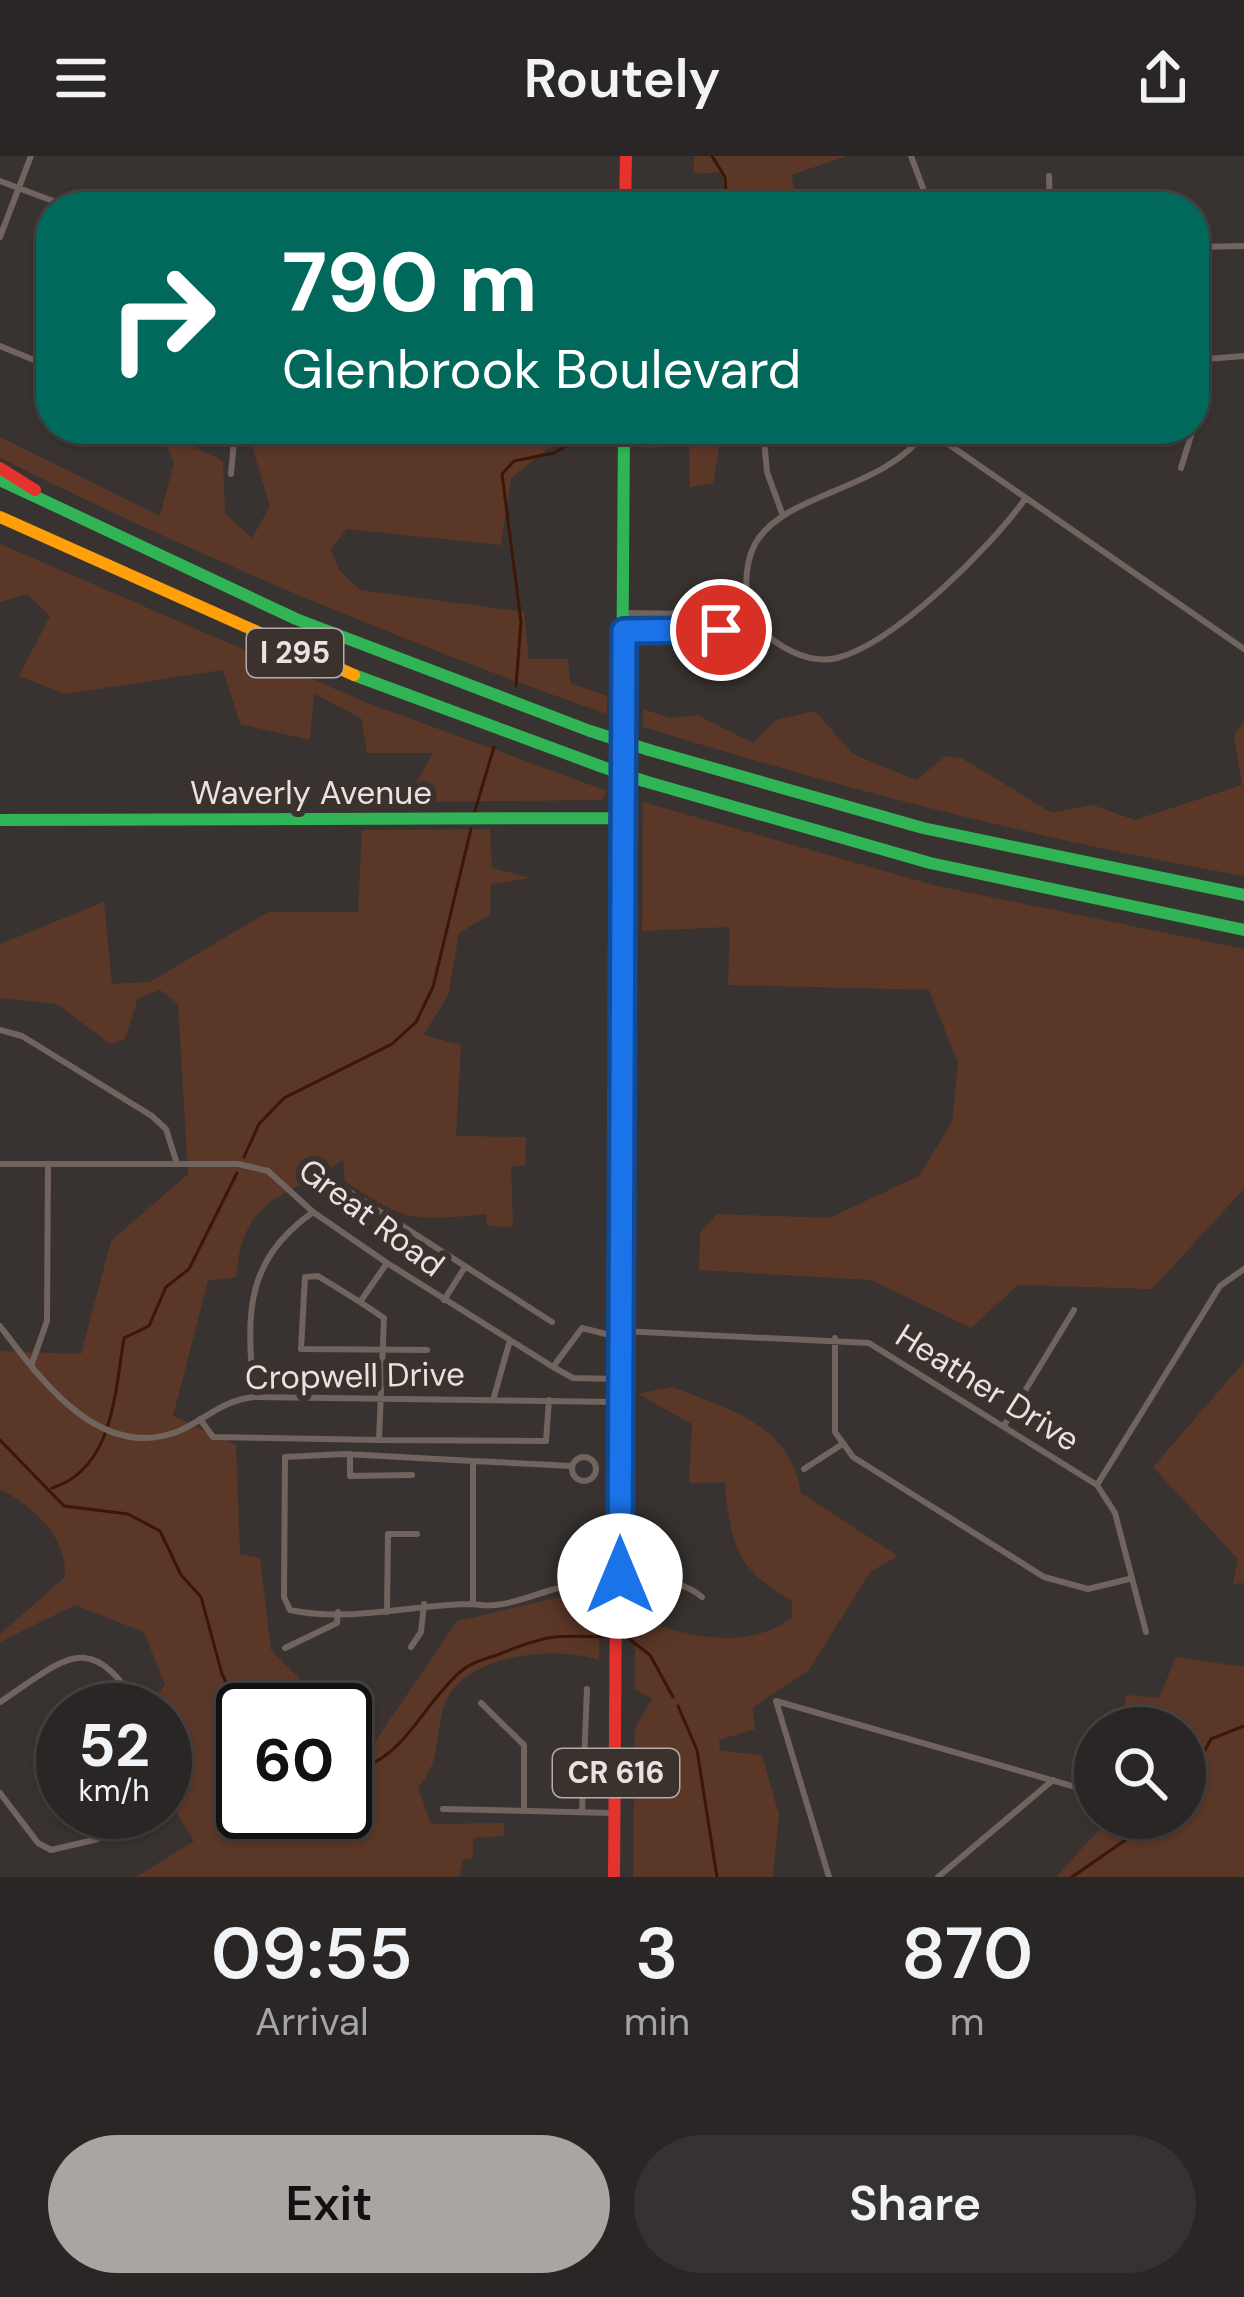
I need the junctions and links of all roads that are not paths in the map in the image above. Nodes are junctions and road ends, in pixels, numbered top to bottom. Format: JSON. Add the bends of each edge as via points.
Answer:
{"nodes":[{"id":1,"x":31,"y":156,"type":"edge"},
{"id":2,"x":626,"y":156,"type":"edge"},
{"id":3,"x":911,"y":156,"type":"edge"},
{"id":4,"x":1049,"y":176,"type":"dead end"},
{"id":5,"x":0,"y":181,"type":"edge"},
{"id":6,"x":18,"y":188,"type":"junction"},
{"id":7,"x":625,"y":192,"type":"edge"},
{"id":8,"x":924,"y":192,"type":"edge"},
{"id":9,"x":1050,"y":192,"type":"edge"},
{"id":10,"x":36,"y":195,"type":"edge"},
{"id":11,"x":0,"y":237,"type":"edge"},
{"id":12,"x":1244,"y":246,"type":"edge"},
{"id":13,"x":1209,"y":247,"type":"edge"},
{"id":14,"x":0,"y":346,"type":"edge"},
{"id":15,"x":1244,"y":356,"type":"edge"},
{"id":16,"x":1209,"y":359,"type":"edge"},
{"id":17,"x":36,"y":362,"type":"edge"},
{"id":18,"x":234,"y":444,"type":"edge"},
{"id":19,"x":624,"y":444,"type":"edge"},
{"id":20,"x":764,"y":444,"type":"edge"},
{"id":21,"x":912,"y":444,"type":"edge"},
{"id":22,"x":949,"y":444,"type":"edge"},
{"id":23,"x":1188,"y":444,"type":"edge"},
{"id":24,"x":0,"y":468,"type":"edge"},
{"id":25,"x":1180,"y":468,"type":"dead end"},
{"id":26,"x":231,"y":474,"type":"dead end"},
{"id":27,"x":0,"y":480,"type":"edge"},
{"id":28,"x":1025,"y":499,"type":"junction"},
{"id":29,"x":783,"y":516,"type":"junction"},
{"id":30,"x":3,"y":520,"type":"edge"},
{"id":31,"x":92,"y":526,"type":"junction"},
{"id":32,"x":749,"y":605,"type":"junction"},
{"id":33,"x":624,"y":614,"type":"junction"},
{"id":34,"x":755,"y":622,"type":"junction"},
{"id":35,"x":624,"y":631,"type":"junction"},
{"id":36,"x":1244,"y":649,"type":"edge"},
{"id":37,"x":623,"y":818,"type":"junction"},
{"id":38,"x":0,"y":820,"type":"edge"},
{"id":39,"x":1244,"y":895,"type":"edge"},
{"id":40,"x":1244,"y":930,"type":"edge"},
{"id":41,"x":0,"y":1030,"type":"edge"},
{"id":42,"x":0,"y":1164,"type":"edge"},
{"id":43,"x":47,"y":1164,"type":"junction"},
{"id":44,"x":177,"y":1164,"type":"junction"},
{"id":45,"x":347,"y":1191,"type":"dead end"},
{"id":46,"x":313,"y":1212,"type":"junction"},
{"id":47,"x":386,"y":1263,"type":"junction"},
{"id":48,"x":466,"y":1266,"type":"junction"},
{"id":49,"x":1244,"y":1269,"type":"edge"},
{"id":50,"x":444,"y":1300,"type":"junction"},
{"id":51,"x":360,"y":1302,"type":"junction"},
{"id":52,"x":1074,"y":1310,"type":"dead end"},
{"id":53,"x":553,"y":1322,"type":"dead end"},
{"id":54,"x":0,"y":1326,"type":"edge"},
{"id":55,"x":621,"y":1334,"type":"junction"},
{"id":56,"x":835,"y":1338,"type":"junction"},
{"id":57,"x":510,"y":1340,"type":"junction"},
{"id":58,"x":382,"y":1350,"type":"junction"},
{"id":59,"x":427,"y":1350,"type":"dead end"},
{"id":60,"x":32,"y":1366,"type":"junction"},
{"id":61,"x":553,"y":1367,"type":"junction"},
{"id":62,"x":621,"y":1379,"type":"junction"},
{"id":63,"x":254,"y":1397,"type":"junction"},
{"id":64,"x":381,"y":1397,"type":"junction"},
{"id":65,"x":494,"y":1397,"type":"junction"},
{"id":66,"x":549,"y":1400,"type":"junction"},
{"id":67,"x":620,"y":1402,"type":"junction"},
{"id":68,"x":200,"y":1418,"type":"junction"},
{"id":69,"x":1005,"y":1424,"type":"junction"},
{"id":70,"x":380,"y":1440,"type":"junction"},
{"id":71,"x":841,"y":1445,"type":"junction"},
{"id":72,"x":350,"y":1454,"type":"junction"},
{"id":73,"x":473,"y":1461,"type":"junction"},
{"id":74,"x":572,"y":1466,"type":"junction"},
{"id":75,"x":803,"y":1469,"type":"dead end"},
{"id":76,"x":412,"y":1475,"type":"dead end"},
{"id":77,"x":1097,"y":1485,"type":"junction"},
{"id":78,"x":417,"y":1534,"type":"dead end"},
{"id":79,"x":1130,"y":1578,"type":"junction"},
{"id":80,"x":620,"y":1582,"type":"junction"},
{"id":81,"x":701,"y":1597,"type":"dead end"},
{"id":82,"x":424,"y":1604,"type":"junction"},
{"id":83,"x":473,"y":1604,"type":"junction"},
{"id":84,"x":338,"y":1612,"type":"junction"},
{"id":85,"x":387,"y":1612,"type":"junction"},
{"id":86,"x":1146,"y":1632,"type":"dead end"},
{"id":87,"x":411,"y":1647,"type":"dead end"},
{"id":88,"x":285,"y":1648,"type":"dead end"},
{"id":89,"x":123,"y":1683,"type":"edge"},
{"id":90,"x":587,"y":1690,"type":"dead end"},
{"id":91,"x":0,"y":1702,"type":"edge"},
{"id":92,"x":481,"y":1703,"type":"dead end"},
{"id":93,"x":1053,"y":1780,"type":"junction"},
{"id":94,"x":1074,"y":1786,"type":"edge"},
{"id":95,"x":0,"y":1793,"type":"edge"},
{"id":96,"x":443,"y":1809,"type":"dead end"},
{"id":97,"x":10,"y":1810,"type":"junction"},
{"id":98,"x":524,"y":1811,"type":"junction"},
{"id":99,"x":582,"y":1813,"type":"junction"},
{"id":100,"x":616,"y":1814,"type":"junction"},
{"id":101,"x":0,"y":1816,"type":"edge"},
{"id":102,"x":98,"y":1839,"type":"edge"},
{"id":103,"x":614,"y":1877,"type":"edge"},
{"id":104,"x":829,"y":1877,"type":"edge"},
{"id":105,"x":938,"y":1877,"type":"edge"}],
"edges":[{"from":1,"to":6,"type":"street"},
{"from":2,"to":7,"type":"main road"},
{"from":3,"to":8,"type":"street"},
{"from":4,"to":9,"type":"street"},
{"from":5,"to":6,"type":"street"},
{"from":6,"to":10,"type":"street"},
{"from":6,"to":11,"type":"street"},
{"from":12,"to":13,"type":"street"},
{"from":14,"to":17,"type":"street"},
{"from":15,"to":16,"type":"street"},
{"from":18,"to":26,"type":"street"},
{"from":19,"to":33,"type":"main road","number":"CR 616"},
{"from":20,"to":29,"type":"street"},
{"from":21,"to":29,"type":"street","via":[[879,474]]},
{"from":22,"to":28,"type":"street"},
{"from":23,"to":25,"type":"street"},
{"from":24,"to":31,"type":"main road"},
{"from":27,"to":31,"type":"main road","number":"I 295"},
{"from":28,"to":34,"type":"street","via":[[985,550],[860,650],[815,659],[782,646]]},
{"from":28,"to":36,"type":"street"},
{"from":29,"to":32,"type":"street","via":[[752,551]]},
{"from":30,"to":40,"type":"main road","number":"I 295","bridge":true,"via":[[313,660],[644,781],[930,863]]},
{"from":31,"to":39,"type":"main road","number":"I 295","bridge":true,"via":[[314,626],[649,751],[939,832]]},
{"from":32,"to":33,"type":"street"},
{"from":32,"to":34,"type":"street"},
{"from":33,"to":35,"type":"main road","number":"CR 616"},
{"from":34,"to":35,"type":"street","via":[[706,632]]},
{"from":35,"to":37,"type":"main road","number":"CR 616"},
{"from":37,"to":38,"type":"main road","name":"Waverly Avenue"},
{"from":37,"to":55,"type":"main road","number":"CR 616"},
{"from":41,"to":44,"type":"street","via":[[152,1116],[166,1129]]},
{"from":42,"to":43,"type":"street","name":"Great Road"},
{"from":43,"to":44,"type":"street","name":"Great Road"},
{"from":43,"to":60,"type":"street","via":[[47,1321]]},
{"from":44,"to":46,"type":"street","name":"Great Road","via":[[259,1168]]},
{"from":45,"to":48,"type":"street"},
{"from":46,"to":47,"type":"street","name":"Great Road"},
{"from":46,"to":63,"type":"street","via":[[275,1243],[257,1276]]},
{"from":47,"to":50,"type":"street","name":"Great Road"},
{"from":47,"to":51,"type":"street"},
{"from":48,"to":50,"type":"street"},
{"from":48,"to":53,"type":"street"},
{"from":49,"to":77,"type":"street","via":[[1220,1286]]},
{"from":50,"to":57,"type":"street","name":"Great Road"},
{"from":51,"to":58,"type":"street","via":[[384,1318]]},
{"from":51,"to":58,"type":"street","via":[[318,1276],[305,1277],[301,1349]]},
{"from":52,"to":69,"type":"street"},
{"from":54,"to":60,"type":"street","name":"Cropwell Drive"},
{"from":55,"to":56,"type":"street","name":"Heather Drive"},
{"from":55,"to":61,"type":"street","via":[[582,1328]]},
{"from":55,"to":62,"type":"main road","number":"CR 616"},
{"from":56,"to":69,"type":"street","name":"Heather Drive","via":[[879,1347]]},
{"from":56,"to":71,"type":"street","via":[[832,1413]]},
{"from":57,"to":61,"type":"street","name":"Great Road"},
{"from":57,"to":65,"type":"street"},
{"from":58,"to":59,"type":"street"},
{"from":58,"to":64,"type":"street"},
{"from":60,"to":68,"type":"street","name":"Cropwell Drive","via":[[92,1425],[151,1436]]},
{"from":61,"to":62,"type":"street","name":"Great Road","via":[[573,1378]]},
{"from":62,"to":67,"type":"main road","number":"CR 616"},
{"from":63,"to":64,"type":"street","name":"Cropwell Drive"},
{"from":63,"to":68,"type":"street","name":"Cropwell Drive"},
{"from":64,"to":65,"type":"street","name":"Cropwell Drive"},
{"from":64,"to":70,"type":"street"},
{"from":65,"to":66,"type":"street","name":"Cropwell Drive"},
{"from":66,"to":67,"type":"street","name":"Cropwell Drive"},
{"from":66,"to":70,"type":"street","via":[[547,1441]]},
{"from":67,"to":80,"type":"main road","number":"CR 616"},
{"from":68,"to":70,"type":"street","via":[[213,1437]]},
{"from":69,"to":77,"type":"street","name":"Heather Drive"},
{"from":71,"to":75,"type":"street"},
{"from":71,"to":79,"type":"street","via":[[1044,1577],[1088,1589]]},
{"from":72,"to":73,"type":"street"},
{"from":72,"to":76,"type":"street","via":[[350,1476]]},
{"from":72,"to":84,"type":"street","via":[[290,1454],[283,1462],[286,1605]]},
{"from":73,"to":74,"type":"street"},
{"from":73,"to":83,"type":"street"},
{"from":74,"to":74,"type":"street","via":[[578,1480],[595,1474],[588,1457]]},
{"from":77,"to":79,"type":"street","name":"Heather Drive","via":[[1115,1513]]},
{"from":78,"to":85,"type":"street","via":[[388,1534]]},
{"from":79,"to":86,"type":"street","name":"Heather Drive"},
{"from":80,"to":81,"type":"street","via":[[673,1582]]},
{"from":80,"to":83,"type":"street"},
{"from":80,"to":100,"type":"main road","number":"CR 616"},
{"from":82,"to":83,"type":"street"},
{"from":82,"to":85,"type":"street"},
{"from":82,"to":87,"type":"street"},
{"from":84,"to":85,"type":"street"},
{"from":84,"to":88,"type":"street","via":[[337,1623]]},
{"from":89,"to":91,"type":"street","via":[[111,1665],[83,1657],[55,1665]]},
{"from":90,"to":99,"type":"street"},
{"from":92,"to":98,"type":"street","via":[[524,1745]]},
{"from":93,"to":94,"type":"street"},
{"from":93,"to":104,"type":"street","via":[[776,1702]]},
{"from":93,"to":105,"type":"street"},
{"from":95,"to":97,"type":"street"},
{"from":96,"to":98,"type":"street"},
{"from":97,"to":101,"type":"street"},
{"from":97,"to":102,"type":"street","via":[[44,1848]]},
{"from":98,"to":99,"type":"street"},
{"from":99,"to":100,"type":"street"},
{"from":100,"to":103,"type":"main road","number":"CR 616"}]}
